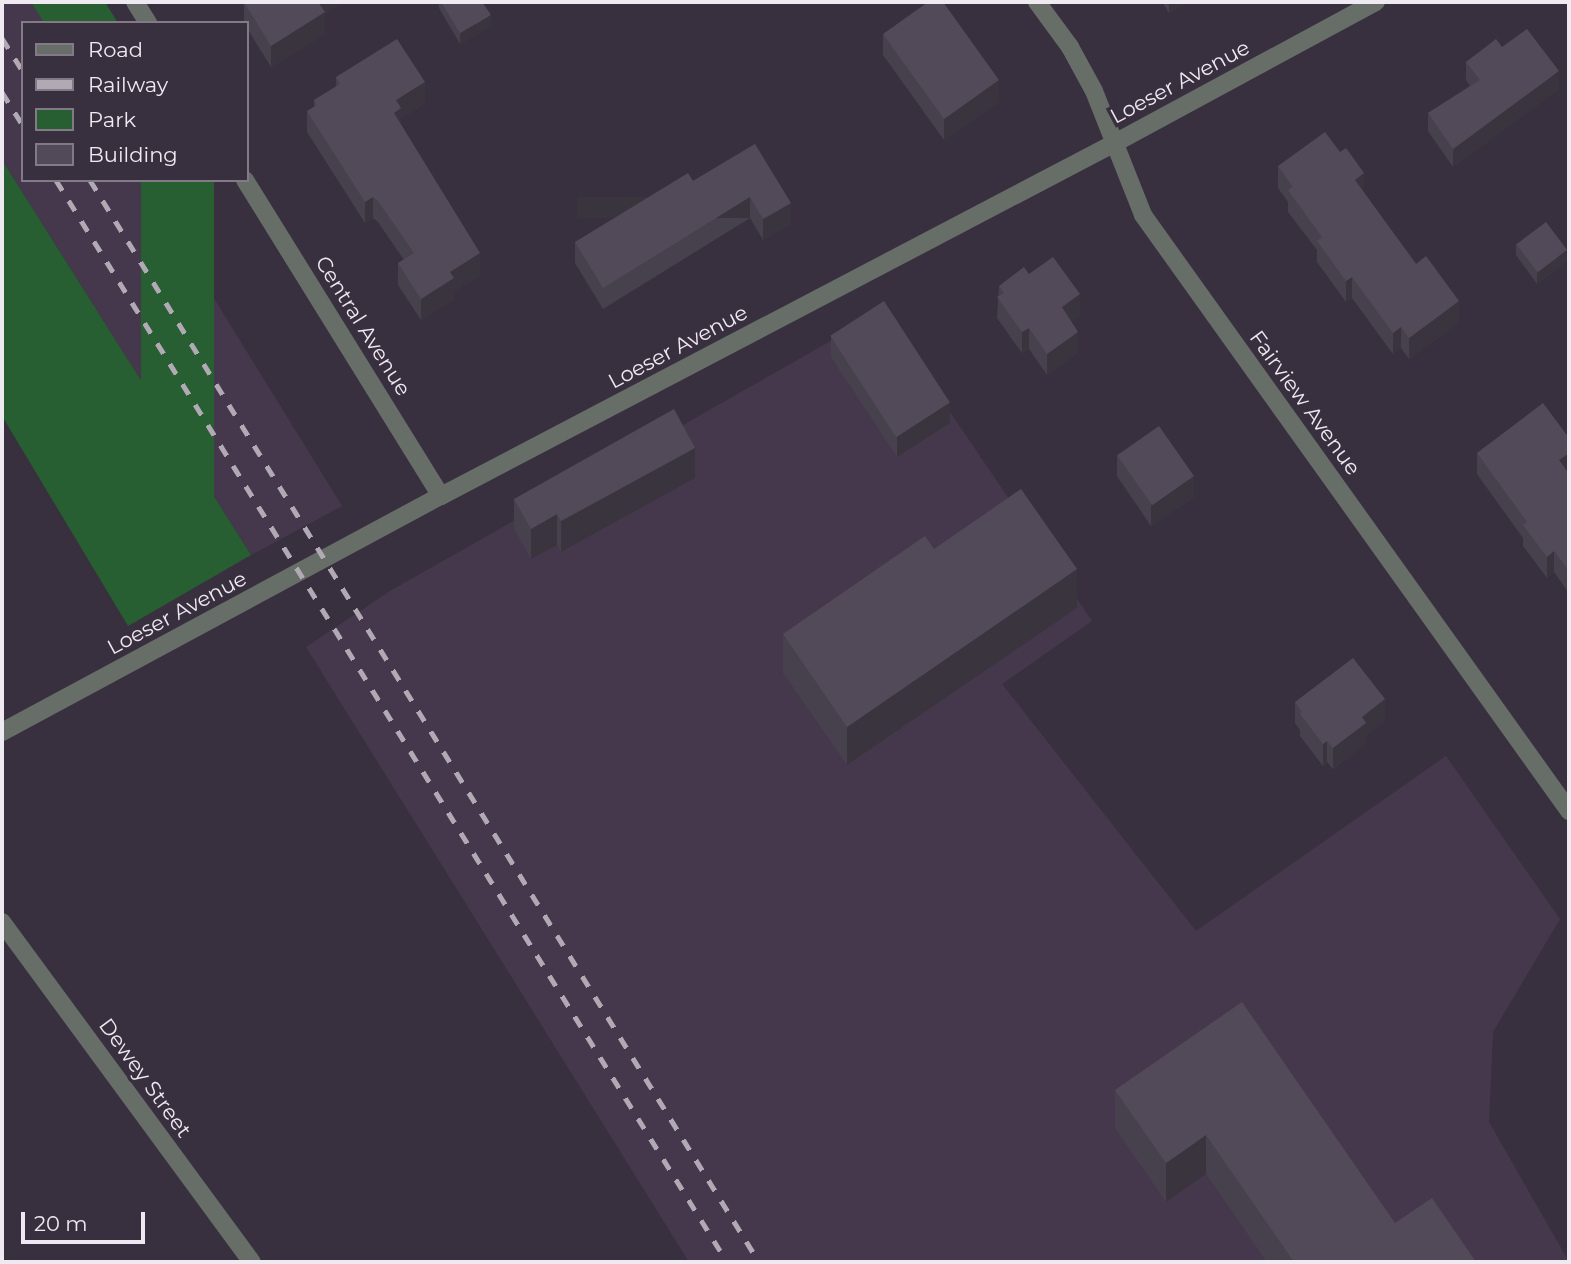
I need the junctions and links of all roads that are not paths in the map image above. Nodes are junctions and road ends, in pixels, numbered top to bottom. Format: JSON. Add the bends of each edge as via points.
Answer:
{"nodes":[{"id":1,"x":135,"y":2,"type":"edge"},
{"id":2,"x":1037,"y":2,"type":"edge"},
{"id":3,"x":1376,"y":2,"type":"edge"},
{"id":4,"x":147,"y":21,"type":"edge"},
{"id":5,"x":1113,"y":144,"type":"junction"},
{"id":6,"x":246,"y":182,"type":"edge"},
{"id":7,"x":441,"y":496,"type":"junction"},
{"id":8,"x":2,"y":732,"type":"edge"},
{"id":9,"x":1569,"y":811,"type":"edge"},
{"id":10,"x":2,"y":922,"type":"edge"},
{"id":11,"x":252,"y":1262,"type":"edge"}],
"edges":[{"from":1,"to":4,"type":"street"},
{"from":2,"to":5,"type":"street","name":"Fairview Avenue","via":[[1082,69]]},
{"from":3,"to":5,"type":"street","name":"Loeser Avenue"},
{"from":5,"to":7,"type":"street","name":"Loeser Avenue"},
{"from":5,"to":9,"type":"street","name":"Fairview Avenue","via":[[1143,215]]},
{"from":6,"to":7,"type":"street","name":"Central Avenue"},
{"from":7,"to":8,"type":"street","name":"Loeser Avenue"},
{"from":10,"to":11,"type":"street","name":"Dewey Street"}]}
